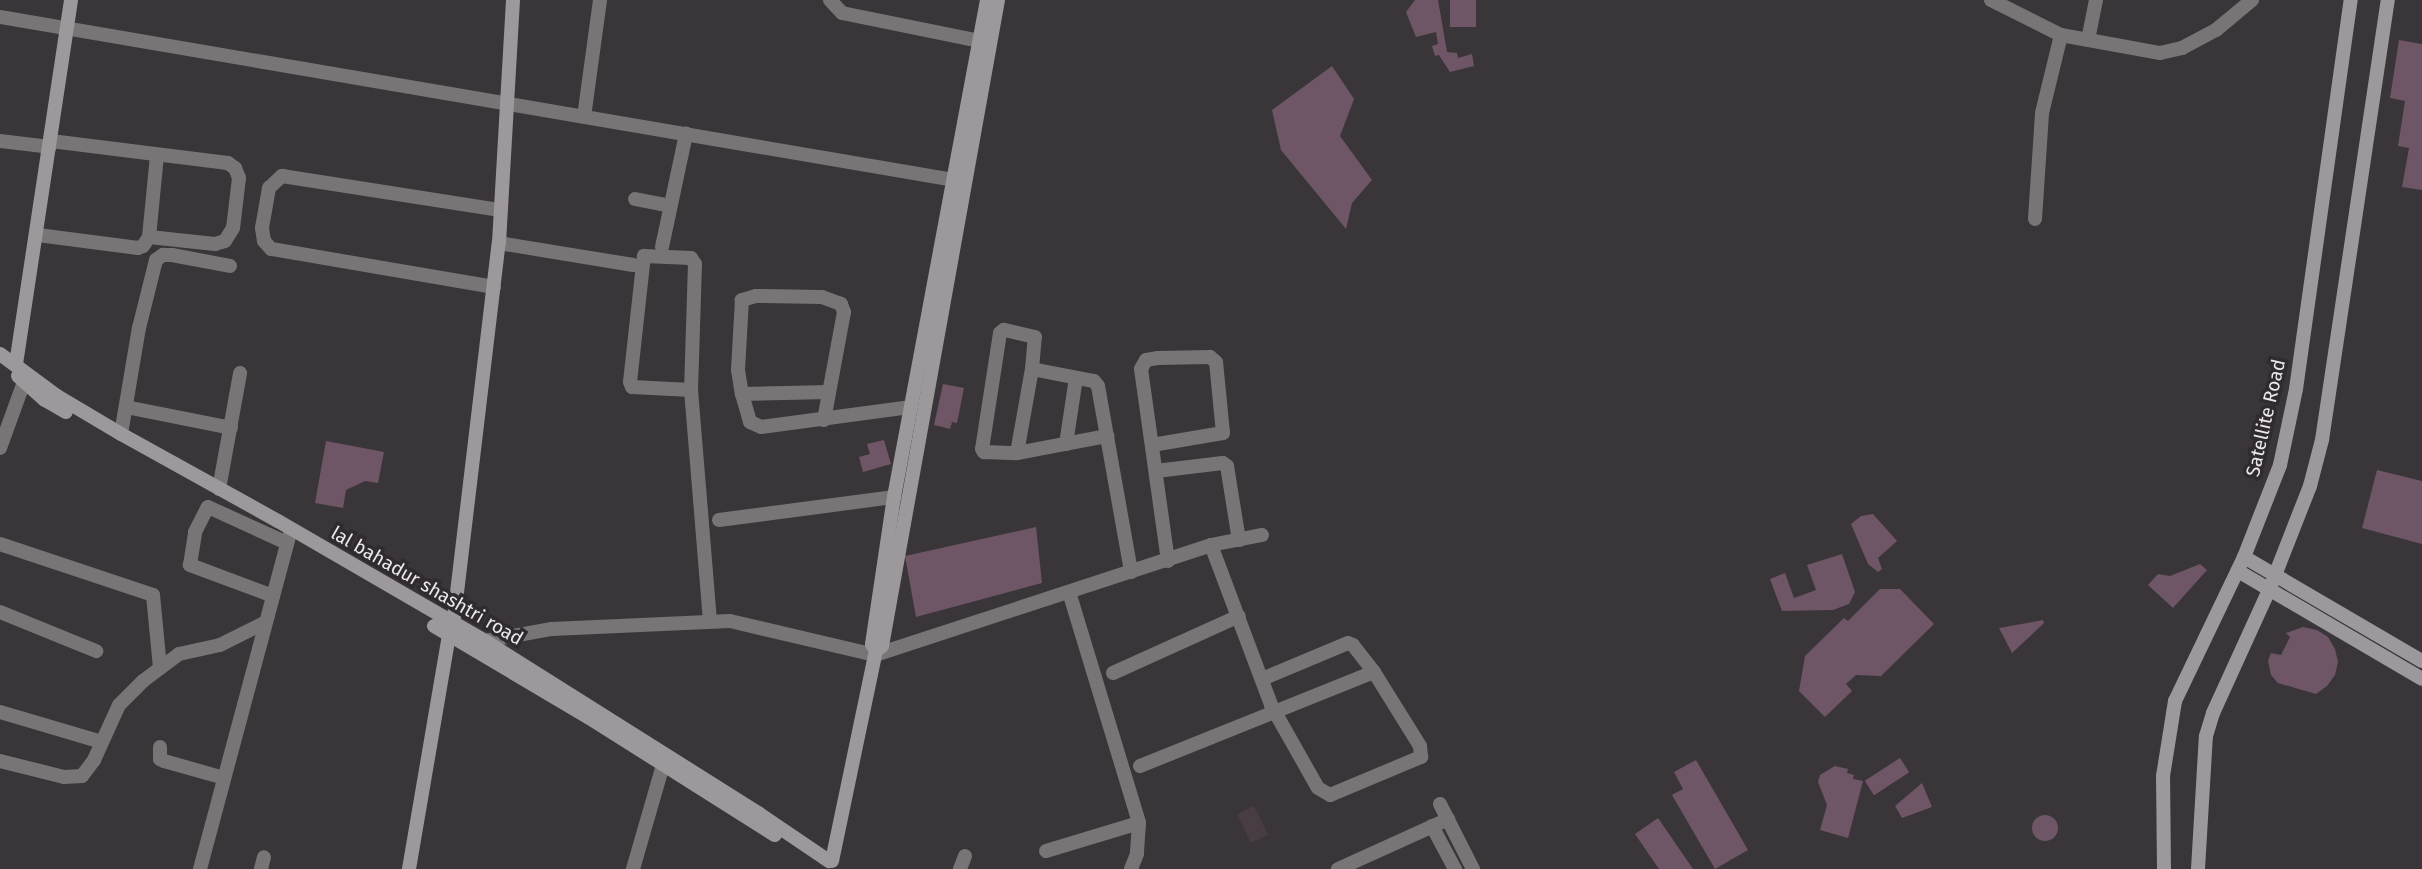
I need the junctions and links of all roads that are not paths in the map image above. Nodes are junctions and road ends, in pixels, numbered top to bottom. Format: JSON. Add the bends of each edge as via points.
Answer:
{"nodes":[{"id":1,"x":71,"y":0,"type":"edge"},
{"id":2,"x":513,"y":0,"type":"edge"},
{"id":3,"x":600,"y":0,"type":"edge"},
{"id":4,"x":830,"y":0,"type":"edge"},
{"id":5,"x":987,"y":0,"type":"edge"},
{"id":6,"x":998,"y":0,"type":"edge"},
{"id":7,"x":1991,"y":0,"type":"edge"},
{"id":8,"x":2096,"y":0,"type":"edge"},
{"id":9,"x":2252,"y":0,"type":"edge"},
{"id":10,"x":2351,"y":0,"type":"edge"},
{"id":11,"x":2388,"y":0,"type":"edge"},
{"id":12,"x":0,"y":18,"type":"edge"},
{"id":13,"x":68,"y":29,"type":"junction"},
{"id":14,"x":2061,"y":34,"type":"junction"},
{"id":15,"x":2088,"y":40,"type":"junction"},
{"id":16,"x":984,"y":41,"type":"junction"},
{"id":17,"x":507,"y":104,"type":"junction"},
{"id":18,"x":584,"y":117,"type":"junction"},
{"id":19,"x":685,"y":134,"type":"junction"},
{"id":20,"x":0,"y":141,"type":"edge"},
{"id":21,"x":50,"y":144,"type":"junction"},
{"id":22,"x":157,"y":155,"type":"junction"},
{"id":23,"x":958,"y":181,"type":"junction"},
{"id":24,"x":635,"y":199,"type":"dead end"},
{"id":25,"x":670,"y":206,"type":"junction"},
{"id":26,"x":500,"y":210,"type":"junction"},
{"id":27,"x":2035,"y":219,"type":"dead end"},
{"id":28,"x":38,"y":235,"type":"junction"},
{"id":29,"x":149,"y":237,"type":"junction"},
{"id":30,"x":499,"y":243,"type":"junction"},
{"id":31,"x":662,"y":247,"type":"dead end"},
{"id":32,"x":633,"y":265,"type":"dead end"},
{"id":33,"x":230,"y":266,"type":"dead end"},
{"id":34,"x":494,"y":287,"type":"junction"},
{"id":35,"x":0,"y":354,"type":"edge"},
{"id":36,"x":0,"y":365,"type":"edge"},
{"id":37,"x":1031,"y":369,"type":"junction"},
{"id":38,"x":18,"y":373,"type":"junction"},
{"id":39,"x":240,"y":373,"type":"dead end"},
{"id":40,"x":1076,"y":379,"type":"junction"},
{"id":41,"x":691,"y":390,"type":"junction"},
{"id":42,"x":829,"y":392,"type":"junction"},
{"id":43,"x":742,"y":394,"type":"junction"},
{"id":44,"x":125,"y":407,"type":"junction"},
{"id":45,"x":910,"y":407,"type":"junction"},
{"id":46,"x":824,"y":420,"type":"junction"},
{"id":47,"x":231,"y":428,"type":"junction"},
{"id":48,"x":121,"y":434,"type":"junction"},
{"id":49,"x":1107,"y":436,"type":"junction"},
{"id":50,"x":1066,"y":444,"type":"junction"},
{"id":51,"x":1152,"y":445,"type":"junction"},
{"id":52,"x":0,"y":448,"type":"edge"},
{"id":53,"x":1017,"y":453,"type":"junction"},
{"id":54,"x":1156,"y":471,"type":"junction"},
{"id":55,"x":219,"y":489,"type":"junction"},
{"id":56,"x":894,"y":497,"type":"junction"},
{"id":57,"x":719,"y":520,"type":"dead end"},
{"id":58,"x":289,"y":536,"type":"junction"},
{"id":59,"x":1262,"y":536,"type":"dead end"},
{"id":60,"x":1239,"y":540,"type":"junction"},
{"id":61,"x":0,"y":544,"type":"edge"},
{"id":62,"x":1211,"y":545,"type":"junction"},
{"id":63,"x":1168,"y":561,"type":"junction"},
{"id":64,"x":2241,"y":564,"type":"junction"},
{"id":65,"x":1131,"y":572,"type":"junction"},
{"id":66,"x":2275,"y":574,"type":"junction"},
{"id":67,"x":2270,"y":588,"type":"junction"},
{"id":68,"x":1069,"y":592,"type":"junction"},
{"id":69,"x":273,"y":596,"type":"junction"},
{"id":70,"x":0,"y":612,"type":"edge"},
{"id":71,"x":1239,"y":616,"type":"junction"},
{"id":72,"x":710,"y":621,"type":"junction"},
{"id":73,"x":266,"y":622,"type":"junction"},
{"id":74,"x":451,"y":631,"type":"junction"},
{"id":75,"x":485,"y":642,"type":"junction"},
{"id":76,"x":96,"y":651,"type":"dead end"},
{"id":77,"x":875,"y":653,"type":"junction"},
{"id":78,"x":2422,"y":661,"type":"edge"},
{"id":79,"x":160,"y":668,"type":"junction"},
{"id":80,"x":1374,"y":672,"type":"junction"},
{"id":81,"x":1113,"y":673,"type":"dead end"},
{"id":82,"x":1262,"y":679,"type":"junction"},
{"id":83,"x":2422,"y":679,"type":"edge"},
{"id":84,"x":0,"y":712,"type":"edge"},
{"id":85,"x":1277,"y":712,"type":"junction"},
{"id":86,"x":102,"y":742,"type":"junction"},
{"id":87,"x":160,"y":747,"type":"dead end"},
{"id":88,"x":0,"y":761,"type":"edge"},
{"id":89,"x":663,"y":765,"type":"junction"},
{"id":90,"x":1140,"y":766,"type":"dead end"},
{"id":91,"x":224,"y":778,"type":"junction"},
{"id":92,"x":1440,"y":804,"type":"dead end"},
{"id":93,"x":1448,"y":819,"type":"junction"},
{"id":94,"x":1139,"y":823,"type":"junction"},
{"id":95,"x":1432,"y":827,"type":"junction"},
{"id":96,"x":1046,"y":851,"type":"dead end"},
{"id":97,"x":831,"y":867,"type":"edge"},
{"id":98,"x":200,"y":869,"type":"edge"},
{"id":99,"x":409,"y":869,"type":"edge"},
{"id":100,"x":633,"y":869,"type":"edge"},
{"id":101,"x":1131,"y":869,"type":"edge"},
{"id":102,"x":1338,"y":869,"type":"edge"},
{"id":103,"x":1455,"y":869,"type":"edge"},
{"id":104,"x":1474,"y":869,"type":"edge"},
{"id":105,"x":2164,"y":869,"type":"edge"},
{"id":106,"x":2198,"y":869,"type":"edge"}],
"edges":[{"from":1,"to":13,"type":"main road"},
{"from":2,"to":17,"type":"main road"},
{"from":3,"to":18,"type":"street"},
{"from":4,"to":16,"type":"street","via":[[842,13]]},
{"from":5,"to":16,"type":"main road"},
{"from":6,"to":16,"type":"main road"},
{"from":7,"to":14,"type":"street"},
{"from":8,"to":15,"type":"street"},
{"from":9,"to":15,"type":"street","via":[[2216,30],[2182,48],[2161,53]]},
{"from":10,"to":64,"type":"main road","name":"Satellite Road","via":[[2296,389],[2280,465]]},
{"from":11,"to":66,"type":"main road","via":[[2322,440],[2310,486]]},
{"from":12,"to":13,"type":"street"},
{"from":13,"to":17,"type":"street"},
{"from":13,"to":21,"type":"main road"},
{"from":14,"to":15,"type":"street"},
{"from":14,"to":27,"type":"street","via":[[2042,113]]},
{"from":16,"to":23,"type":"main road"},
{"from":17,"to":18,"type":"street"},
{"from":17,"to":26,"type":"main road"},
{"from":18,"to":19,"type":"street"},
{"from":19,"to":23,"type":"street"},
{"from":19,"to":25,"type":"street"},
{"from":20,"to":21,"type":"street"},
{"from":21,"to":22,"type":"street"},
{"from":21,"to":28,"type":"main road"},
{"from":22,"to":29,"type":"street"},
{"from":22,"to":29,"type":"street","via":[[228,163],[239,178],[233,228],[225,241],[215,244]]},
{"from":23,"to":45,"type":"main road"},
{"from":23,"to":77,"type":"main road","via":[[882,646]]},
{"from":24,"to":25,"type":"street"},
{"from":25,"to":31,"type":"street"},
{"from":26,"to":30,"type":"main road"},
{"from":26,"to":34,"type":"street","via":[[282,176],[269,188],[262,228],[271,249]]},
{"from":28,"to":29,"type":"street","via":[[138,248]]},
{"from":28,"to":38,"type":"main road"},
{"from":30,"to":32,"type":"street"},
{"from":30,"to":34,"type":"main road"},
{"from":33,"to":44,"type":"street","via":[[172,255],[156,260]]},
{"from":34,"to":74,"type":"main road"},
{"from":35,"to":38,"type":"main road","name":"lal bahadur shashtri road"},
{"from":36,"to":38,"type":"main road"},
{"from":37,"to":40,"type":"street"},
{"from":37,"to":53,"type":"street"},
{"from":37,"to":53,"type":"street","via":[[1035,337],[1000,333],[982,449]]},
{"from":38,"to":48,"type":"main road","name":"lal bahadur shashtri road"},
{"from":38,"to":52,"type":"street"},
{"from":38,"to":58,"type":"main road","via":[[57,407]]},
{"from":39,"to":47,"type":"street"},
{"from":40,"to":49,"type":"street","via":[[1094,381],[1098,386]]},
{"from":40,"to":50,"type":"street"},
{"from":41,"to":41,"type":"street","via":[[695,264],[691,258],[644,256],[630,382],[632,387]]},
{"from":41,"to":72,"type":"street"},
{"from":42,"to":43,"type":"street"},
{"from":42,"to":43,"type":"street","via":[[844,312],[841,304],[822,297],[756,296],[742,300],[739,310]]},
{"from":42,"to":46,"type":"street"},
{"from":43,"to":46,"type":"street","via":[[750,422],[756,426]]},
{"from":44,"to":47,"type":"street"},
{"from":44,"to":48,"type":"street"},
{"from":45,"to":46,"type":"street"},
{"from":45,"to":56,"type":"main road"},
{"from":47,"to":55,"type":"street"},
{"from":48,"to":55,"type":"main road","name":"lal bahadur shashtri road"},
{"from":49,"to":50,"type":"street"},
{"from":49,"to":65,"type":"street"},
{"from":50,"to":53,"type":"street"},
{"from":51,"to":51,"type":"street","via":[[1142,369],[1146,360],[1210,357],[1216,362],[1223,433]]},
{"from":51,"to":54,"type":"street"},
{"from":54,"to":60,"type":"street","via":[[1227,466]]},
{"from":54,"to":63,"type":"street"},
{"from":55,"to":58,"type":"main road","name":"lal bahadur shashtri road"},
{"from":56,"to":57,"type":"street"},
{"from":56,"to":77,"type":"main road","via":[[872,644]]},
{"from":58,"to":69,"type":"street"},
{"from":58,"to":69,"type":"street","via":[[208,508],[195,532],[190,565]]},
{"from":58,"to":74,"type":"main road","name":"lal bahadur shashtri road"},
{"from":59,"to":60,"type":"street"},
{"from":60,"to":62,"type":"street"},
{"from":61,"to":79,"type":"street","via":[[153,595]]},
{"from":62,"to":63,"type":"street"},
{"from":62,"to":71,"type":"street"},
{"from":63,"to":65,"type":"street"},
{"from":64,"to":66,"type":"main road"},
{"from":64,"to":67,"type":"main road"},
{"from":64,"to":105,"type":"main road","name":"Satellite Road","via":[[2175,701],[2163,776]]},
{"from":65,"to":68,"type":"street"},
{"from":66,"to":67,"type":"main road"},
{"from":66,"to":78,"type":"main road"},
{"from":67,"to":83,"type":"main road"},
{"from":67,"to":106,"type":"main road","via":[[2206,736]]},
{"from":68,"to":77,"type":"street"},
{"from":68,"to":94,"type":"street"},
{"from":69,"to":73,"type":"street"},
{"from":70,"to":76,"type":"street"},
{"from":71,"to":81,"type":"street"},
{"from":71,"to":82,"type":"street"},
{"from":72,"to":75,"type":"street","via":[[552,629]]},
{"from":72,"to":77,"type":"street","via":[[730,621]]},
{"from":73,"to":79,"type":"street","via":[[220,645],[179,654]]},
{"from":73,"to":91,"type":"street"},
{"from":74,"to":75,"type":"main road","name":"lal bahadur shashtri road"},
{"from":74,"to":89,"type":"main road"},
{"from":74,"to":99,"type":"main road"},
{"from":75,"to":97,"type":"main road","name":"lal bahadur shashtri road","via":[[736,799]]},
{"from":77,"to":97,"type":"main road"},
{"from":79,"to":86,"type":"street","via":[[118,705]]},
{"from":80,"to":82,"type":"street","via":[[1348,643]]},
{"from":80,"to":85,"type":"street"},
{"from":80,"to":85,"type":"street","via":[[1420,746],[1419,759],[1330,795],[1323,793]]},
{"from":82,"to":85,"type":"street"},
{"from":84,"to":86,"type":"street"},
{"from":85,"to":90,"type":"street"},
{"from":86,"to":88,"type":"street","via":[[82,776],[64,777]]},
{"from":87,"to":91,"type":"street","via":[[164,761]]},
{"from":89,"to":97,"type":"main road"},
{"from":89,"to":100,"type":"street"},
{"from":91,"to":98,"type":"street"},
{"from":92,"to":93,"type":"street"},
{"from":93,"to":95,"type":"street"},
{"from":93,"to":104,"type":"street"},
{"from":94,"to":96,"type":"street"},
{"from":94,"to":101,"type":"street","via":[[1138,854]]},
{"from":95,"to":102,"type":"street"},
{"from":95,"to":103,"type":"street"}]}
